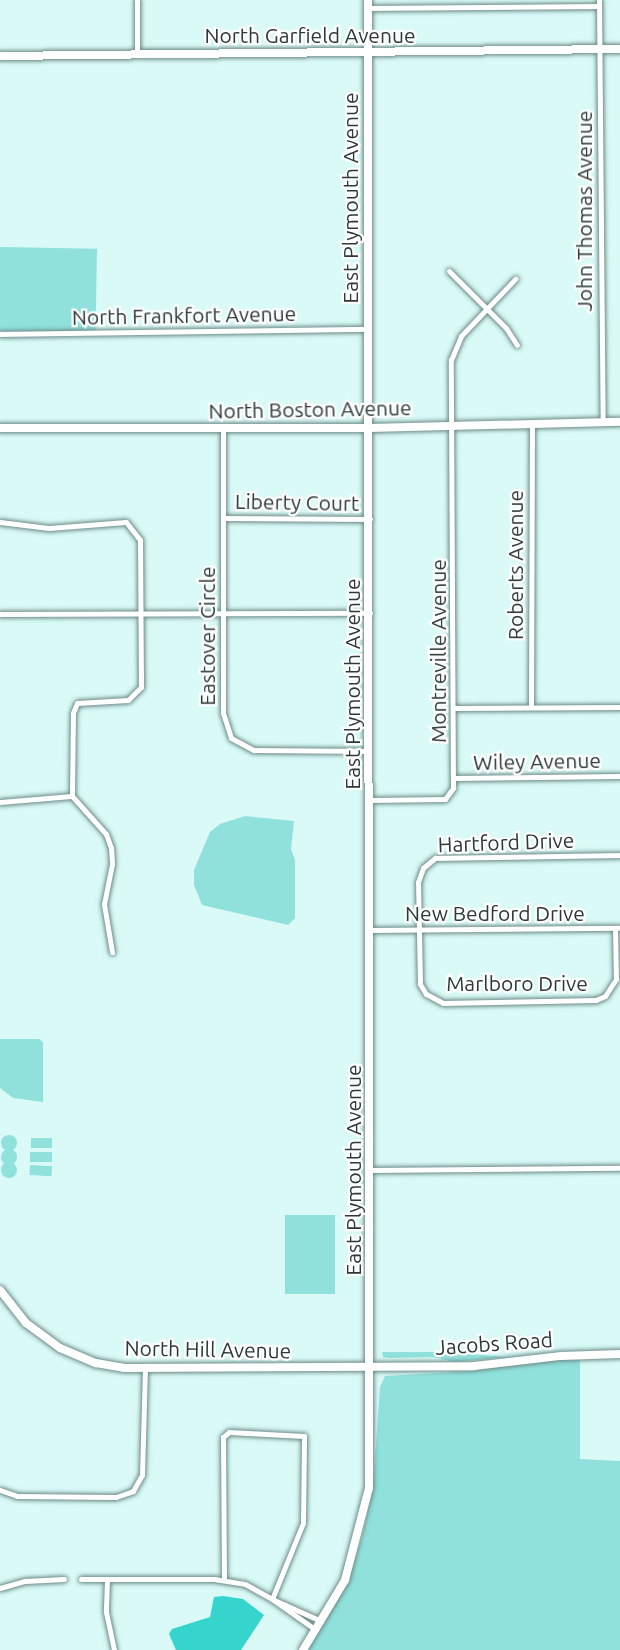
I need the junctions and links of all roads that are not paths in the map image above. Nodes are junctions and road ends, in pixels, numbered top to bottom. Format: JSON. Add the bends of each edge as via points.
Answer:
{"nodes":[{"id":1,"x":137,"y":0,"type":"edge"},
{"id":2,"x":599,"y":3,"type":"edge"},
{"id":3,"x":368,"y":4,"type":"edge"},
{"id":4,"x":620,"y":49,"type":"edge"},
{"id":5,"x":600,"y":50,"type":"junction"},
{"id":6,"x":137,"y":54,"type":"junction"},
{"id":7,"x":368,"y":54,"type":"junction"},
{"id":8,"x":0,"y":56,"type":"edge"},
{"id":9,"x":449,"y":271,"type":"dead end"},
{"id":10,"x":515,"y":279,"type":"dead end"},
{"id":11,"x":487,"y":309,"type":"junction"},
{"id":12,"x":369,"y":329,"type":"junction"},
{"id":13,"x":0,"y":334,"type":"edge"},
{"id":14,"x":517,"y":345,"type":"dead end"},
{"id":15,"x":603,"y":422,"type":"junction"},
{"id":16,"x":620,"y":422,"type":"edge"},
{"id":17,"x":532,"y":423,"type":"junction"},
{"id":18,"x":453,"y":424,"type":"junction"},
{"id":19,"x":0,"y":428,"type":"edge"},
{"id":20,"x":224,"y":428,"type":"junction"},
{"id":21,"x":369,"y":428,"type":"junction"},
{"id":22,"x":224,"y":518,"type":"junction"},
{"id":23,"x":370,"y":519,"type":"junction"},
{"id":24,"x":0,"y":522,"type":"edge"},
{"id":25,"x":224,"y":612,"type":"junction"},
{"id":26,"x":371,"y":613,"type":"junction"},
{"id":27,"x":140,"y":614,"type":"junction"},
{"id":28,"x":0,"y":615,"type":"edge"},
{"id":29,"x":531,"y":707,"type":"junction"},
{"id":30,"x":620,"y":707,"type":"edge"},
{"id":31,"x":455,"y":708,"type":"junction"},
{"id":32,"x":369,"y":751,"type":"junction"},
{"id":33,"x":620,"y":776,"type":"edge"},
{"id":34,"x":454,"y":778,"type":"junction"},
{"id":35,"x":72,"y":796,"type":"junction"},
{"id":36,"x":370,"y":800,"type":"junction"},
{"id":37,"x":0,"y":802,"type":"edge"},
{"id":38,"x":620,"y":855,"type":"edge"},
{"id":39,"x":418,"y":929,"type":"junction"},
{"id":40,"x":618,"y":929,"type":"edge"},
{"id":41,"x":371,"y":930,"type":"junction"},
{"id":42,"x":112,"y":952,"type":"dead end"},
{"id":43,"x":620,"y":1168,"type":"edge"},
{"id":44,"x":371,"y":1170,"type":"junction"},
{"id":45,"x":0,"y":1290,"type":"edge"},
{"id":46,"x":620,"y":1354,"type":"edge"},
{"id":47,"x":371,"y":1367,"type":"junction"},
{"id":48,"x":145,"y":1370,"type":"junction"},
{"id":49,"x":0,"y":1490,"type":"edge"},
{"id":50,"x":64,"y":1579,"type":"dead end"},
{"id":51,"x":81,"y":1579,"type":"dead end"},
{"id":52,"x":107,"y":1579,"type":"junction"},
{"id":53,"x":224,"y":1580,"type":"junction"},
{"id":54,"x":0,"y":1588,"type":"edge"},
{"id":55,"x":272,"y":1599,"type":"junction"},
{"id":56,"x":323,"y":1622,"type":"junction"},
{"id":57,"x":317,"y":1631,"type":"junction"},
{"id":58,"x":114,"y":1650,"type":"edge"},
{"id":59,"x":303,"y":1650,"type":"edge"}],
"edges":[{"from":1,"to":6,"type":"street"},
{"from":2,"to":3,"type":"street"},
{"from":2,"to":5,"type":"street","name":"John Thomas Avenue"},
{"from":3,"to":7,"type":"street","name":"East Plymouth Avenue"},
{"from":4,"to":5,"type":"street","name":"North Garfield Avenue"},
{"from":5,"to":7,"type":"street","name":"North Garfield Avenue"},
{"from":5,"to":15,"type":"street","name":"John Thomas Avenue"},
{"from":6,"to":7,"type":"street","name":"North Garfield Avenue"},
{"from":6,"to":8,"type":"street","name":"North Garfield Avenue"},
{"from":7,"to":12,"type":"street","name":"East Plymouth Avenue"},
{"from":9,"to":11,"type":"street"},
{"from":10,"to":11,"type":"street","name":"Montreville Avenue"},
{"from":11,"to":14,"type":"street"},
{"from":11,"to":18,"type":"street","name":"Montreville Avenue","via":[[461,336],[451,360],[449,415]]},
{"from":12,"to":13,"type":"street","name":"North Frankfort Avenue"},
{"from":12,"to":21,"type":"street","name":"East Plymouth Avenue"},
{"from":15,"to":16,"type":"street","name":"North Boston Avenue"},
{"from":15,"to":17,"type":"street","name":"North Boston Avenue"},
{"from":17,"to":18,"type":"street","name":"North Boston Avenue"},
{"from":17,"to":29,"type":"street","name":"Roberts Avenue"},
{"from":18,"to":21,"type":"street","name":"North Boston Avenue"},
{"from":18,"to":31,"type":"street","name":"Montreville Avenue"},
{"from":19,"to":20,"type":"street","name":"North Boston Avenue"},
{"from":20,"to":21,"type":"street","name":"North Boston Avenue"},
{"from":20,"to":22,"type":"street","name":"Eastover Circle"},
{"from":21,"to":23,"type":"street","name":"East Plymouth Avenue"},
{"from":22,"to":23,"type":"street","name":"Liberty Court"},
{"from":22,"to":25,"type":"street","name":"Eastover Circle"},
{"from":23,"to":26,"type":"street","name":"East Plymouth Avenue"},
{"from":24,"to":27,"type":"street","via":[[49,528],[111,520],[132,526],[140,540]]},
{"from":25,"to":26,"type":"street"},
{"from":25,"to":27,"type":"street"},
{"from":25,"to":32,"type":"street","name":"Eastover Circle","via":[[223,713],[231,738],[254,750]]},
{"from":26,"to":32,"type":"street","name":"East Plymouth Avenue"},
{"from":27,"to":28,"type":"street"},
{"from":27,"to":35,"type":"street","via":[[138,694],[128,700],[83,701],[73,713]]},
{"from":29,"to":30,"type":"street"},
{"from":29,"to":31,"type":"street"},
{"from":31,"to":34,"type":"street","name":"Montreville Avenue"},
{"from":32,"to":36,"type":"street","name":"East Plymouth Avenue"},
{"from":33,"to":34,"type":"street","name":"Wiley Avenue"},
{"from":34,"to":36,"type":"street","via":[[446,799]]},
{"from":35,"to":37,"type":"street"},
{"from":35,"to":42,"type":"street","via":[[106,834],[111,848],[104,904]]},
{"from":36,"to":41,"type":"street","name":"East Plymouth Avenue"},
{"from":38,"to":39,"type":"street","name":"Hartford Drive","via":[[435,858],[423,868],[418,882]]},
{"from":39,"to":40,"type":"street","name":"New Bedford Drive"},
{"from":39,"to":40,"type":"street","name":"Marlboro Drive","via":[[420,984],[426,994],[443,1003],[596,1000],[605,996],[616,979]]},
{"from":39,"to":41,"type":"street","name":"New Bedford Drive"},
{"from":41,"to":44,"type":"street","name":"East Plymouth Avenue"},
{"from":43,"to":44,"type":"street"},
{"from":44,"to":47,"type":"street","name":"East Plymouth Avenue"},
{"from":45,"to":48,"type":"street","name":"North Hill Avenue","via":[[26,1323],[60,1348],[96,1363]]},
{"from":46,"to":47,"type":"street","name":"Jacobs Road","via":[[474,1366]]},
{"from":47,"to":48,"type":"street","name":"North Hill Avenue"},
{"from":47,"to":56,"type":"street","name":"East Plymouth Avenue","via":[[369,1488],[345,1580]]},
{"from":48,"to":49,"type":"street","via":[[142,1475],[133,1491],[116,1497],[83,1497],[17,1496]]},
{"from":50,"to":54,"type":"street","via":[[25,1581]]},
{"from":51,"to":52,"type":"street"},
{"from":52,"to":53,"type":"street"},
{"from":52,"to":58,"type":"street","via":[[106,1612]]},
{"from":53,"to":55,"type":"street","via":[[257,1589]]},
{"from":53,"to":55,"type":"street","via":[[223,1437],[229,1432],[299,1434],[306,1441],[303,1523]]},
{"from":55,"to":56,"type":"street"},
{"from":55,"to":57,"type":"street"},
{"from":56,"to":57,"type":"street","name":"East Plymouth Avenue"},
{"from":57,"to":59,"type":"street","name":"East Plymouth Avenue"}]}
